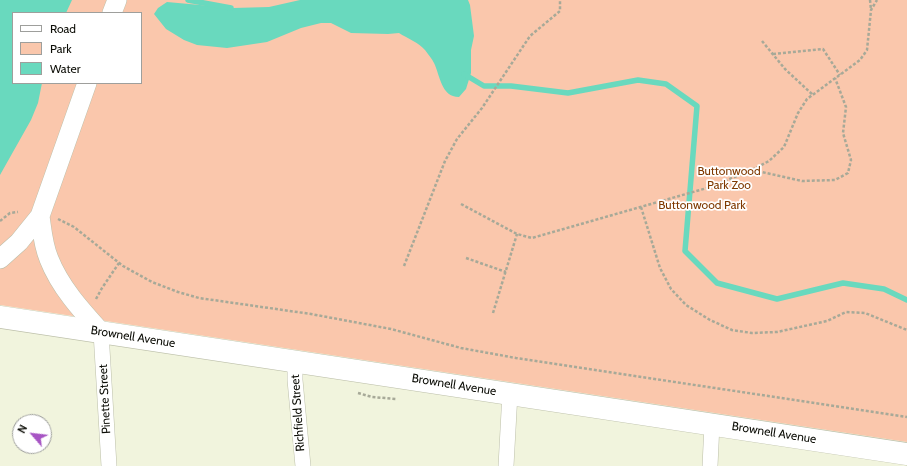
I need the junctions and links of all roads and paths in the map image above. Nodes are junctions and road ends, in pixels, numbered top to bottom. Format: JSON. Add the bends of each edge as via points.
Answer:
{"nodes":[{"id":1,"x":117,"y":0,"type":"edge"},
{"id":2,"x":560,"y":0,"type":"edge"},
{"id":3,"x":870,"y":0,"type":"edge"},
{"id":4,"x":877,"y":0,"type":"edge"},
{"id":5,"x":871,"y":10,"type":"junction"},
{"id":6,"x":112,"y":12,"type":"edge"},
{"id":7,"x":762,"y":41,"type":"dead end"},
{"id":8,"x":773,"y":54,"type":"junction"},
{"id":9,"x":840,"y":75,"type":"junction"},
{"id":10,"x":836,"y":78,"type":"junction"},
{"id":11,"x":87,"y":84,"type":"edge"},
{"id":12,"x":813,"y":95,"type":"junction"},
{"id":13,"x":752,"y":170,"type":"junction"},
{"id":14,"x":461,"y":204,"type":"dead end"},
{"id":15,"x":641,"y":207,"type":"junction"},
{"id":16,"x":40,"y":216,"type":"junction"},
{"id":17,"x":0,"y":221,"type":"edge"},
{"id":18,"x":517,"y":234,"type":"junction"},
{"id":19,"x":466,"y":258,"type":"dead end"},
{"id":20,"x":0,"y":259,"type":"edge"},
{"id":21,"x":404,"y":266,"type":"dead end"},
{"id":22,"x":506,"y":272,"type":"junction"},
{"id":23,"x":494,"y":313,"type":"dead end"},
{"id":24,"x":0,"y":317,"type":"edge"},
{"id":25,"x":907,"y":330,"type":"edge"},
{"id":26,"x":101,"y":332,"type":"junction"},
{"id":27,"x":295,"y":361,"type":"junction"},
{"id":28,"x":510,"y":394,"type":"junction"},
{"id":29,"x":907,"y":417,"type":"edge"},
{"id":30,"x":712,"y":424,"type":"junction"},
{"id":31,"x":907,"y":454,"type":"edge"},
{"id":32,"x":109,"y":466,"type":"edge"},
{"id":33,"x":303,"y":466,"type":"edge"},
{"id":34,"x":506,"y":466,"type":"edge"},
{"id":35,"x":710,"y":466,"type":"edge"}],
"edges":[{"from":1,"to":6,"type":"street"},
{"from":2,"to":21,"type":"path","via":[[560,11],[530,36],[482,108],[457,139],[445,160]]},
{"from":3,"to":5,"type":"path"},
{"from":4,"to":5,"type":"path"},
{"from":5,"to":9,"type":"path","via":[[867,50],[860,60]]},
{"from":7,"to":8,"type":"path"},
{"from":8,"to":9,"type":"path","via":[[823,50]]},
{"from":8,"to":12,"type":"path"},
{"from":9,"to":10,"type":"path"},
{"from":10,"to":12,"type":"path"},
{"from":10,"to":13,"type":"path","via":[[846,107],[843,133],[850,160],[848,173],[835,180],[802,181]]},
{"from":11,"to":16,"type":"street"},
{"from":12,"to":13,"type":"path","via":[[807,99],[798,113],[784,147],[769,161]]},
{"from":13,"to":15,"type":"path","via":[[707,188]]},
{"from":14,"to":18,"type":"path"},
{"from":15,"to":18,"type":"path","via":[[532,238]]},
{"from":15,"to":25,"type":"path","via":[[660,268],[671,289],[686,305],[710,320],[732,330],[752,333],[776,332],[827,321],[846,312],[865,313]]},
{"from":16,"to":17,"type":"path","via":[[18,212],[10,213]]},
{"from":16,"to":20,"type":"street","via":[[19,242]]},
{"from":16,"to":26,"type":"street","via":[[47,252],[56,275],[73,301]]},
{"from":16,"to":29,"type":"path","via":[[61,219],[123,266],[152,282],[199,298],[311,314],[391,329],[461,348],[516,358]]},
{"from":18,"to":22,"type":"path"},
{"from":19,"to":22,"type":"path"},
{"from":22,"to":23,"type":"path"},
{"from":24,"to":26,"type":"main road","name":"Brownell Avenue"},
{"from":26,"to":27,"type":"main road","name":"Brownell Avenue"},
{"from":26,"to":32,"type":"street","name":"Pinette Street"},
{"from":27,"to":28,"type":"main road","name":"Brownell Avenue"},
{"from":27,"to":33,"type":"street","name":"Richfield Street"},
{"from":28,"to":30,"type":"main road","name":"Brownell Avenue"},
{"from":28,"to":34,"type":"street"},
{"from":30,"to":31,"type":"main road","name":"Brownell Avenue"},
{"from":30,"to":35,"type":"street"}]}
